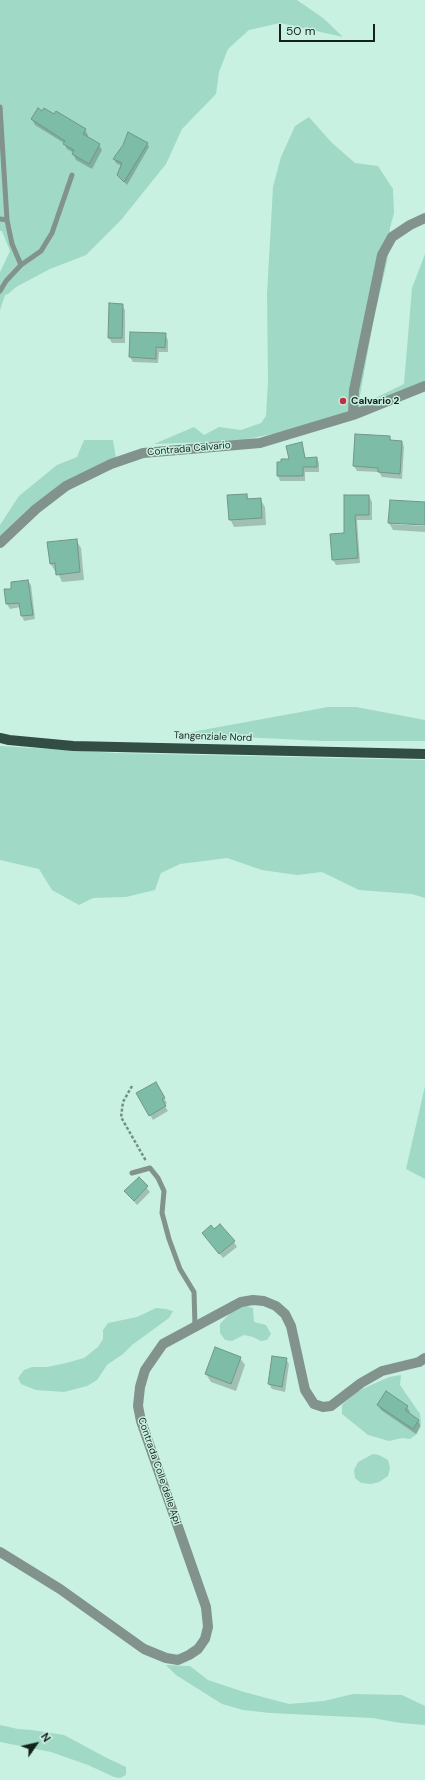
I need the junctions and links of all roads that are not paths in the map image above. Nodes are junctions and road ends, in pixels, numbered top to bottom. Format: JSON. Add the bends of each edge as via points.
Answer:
{"nodes":[{"id":1,"x":0,"y":108,"type":"edge"},
{"id":2,"x":72,"y":176,"type":"dead end"},
{"id":3,"x":425,"y":218,"type":"edge"},
{"id":4,"x":0,"y":219,"type":"edge"},
{"id":5,"x":7,"y":220,"type":"junction"},
{"id":6,"x":21,"y":265,"type":"junction"},
{"id":7,"x":0,"y":291,"type":"edge"},
{"id":8,"x":425,"y":386,"type":"edge"},
{"id":9,"x":353,"y":415,"type":"junction"},
{"id":10,"x":0,"y":543,"type":"edge"},
{"id":11,"x":0,"y":738,"type":"edge"},
{"id":12,"x":425,"y":754,"type":"edge"},
{"id":13,"x":132,"y":1173,"type":"dead end"},
{"id":14,"x":195,"y":1326,"type":"junction"},
{"id":15,"x":425,"y":1358,"type":"edge"},
{"id":16,"x":0,"y":1552,"type":"edge"}],
"edges":[{"from":1,"to":5,"type":"lane"},
{"from":2,"to":6,"type":"lane","via":[[52,233],[41,251]]},
{"from":3,"to":9,"type":"street","via":[[392,237],[382,255],[354,390]]},
{"from":4,"to":5,"type":"lane"},
{"from":5,"to":6,"type":"lane","via":[[12,244]]},
{"from":6,"to":7,"type":"lane"},
{"from":8,"to":9,"type":"street","name":"Contrada Calvario"},
{"from":9,"to":10,"type":"street","name":"Contrada Calvario","via":[[260,443],[143,453],[117,462],[66,486]]},
{"from":11,"to":12,"type":"main road","name":"Tangenziale Nord","via":[[73,746]]},
{"from":13,"to":14,"type":"lane","via":[[150,1168],[164,1191],[162,1214],[180,1268],[194,1292]]},
{"from":14,"to":15,"type":"street","name":"Contrada Colle delle Api","via":[[241,1302],[253,1300],[276,1306],[285,1314],[291,1326],[306,1394],[314,1404],[323,1407],[331,1406],[361,1382]]},
{"from":14,"to":16,"type":"street","name":"Contrada Colle delle Api","via":[[163,1344],[153,1357],[145,1370],[138,1406],[206,1607],[208,1627],[205,1639],[198,1648],[178,1660],[153,1654],[60,1588]]}]}
